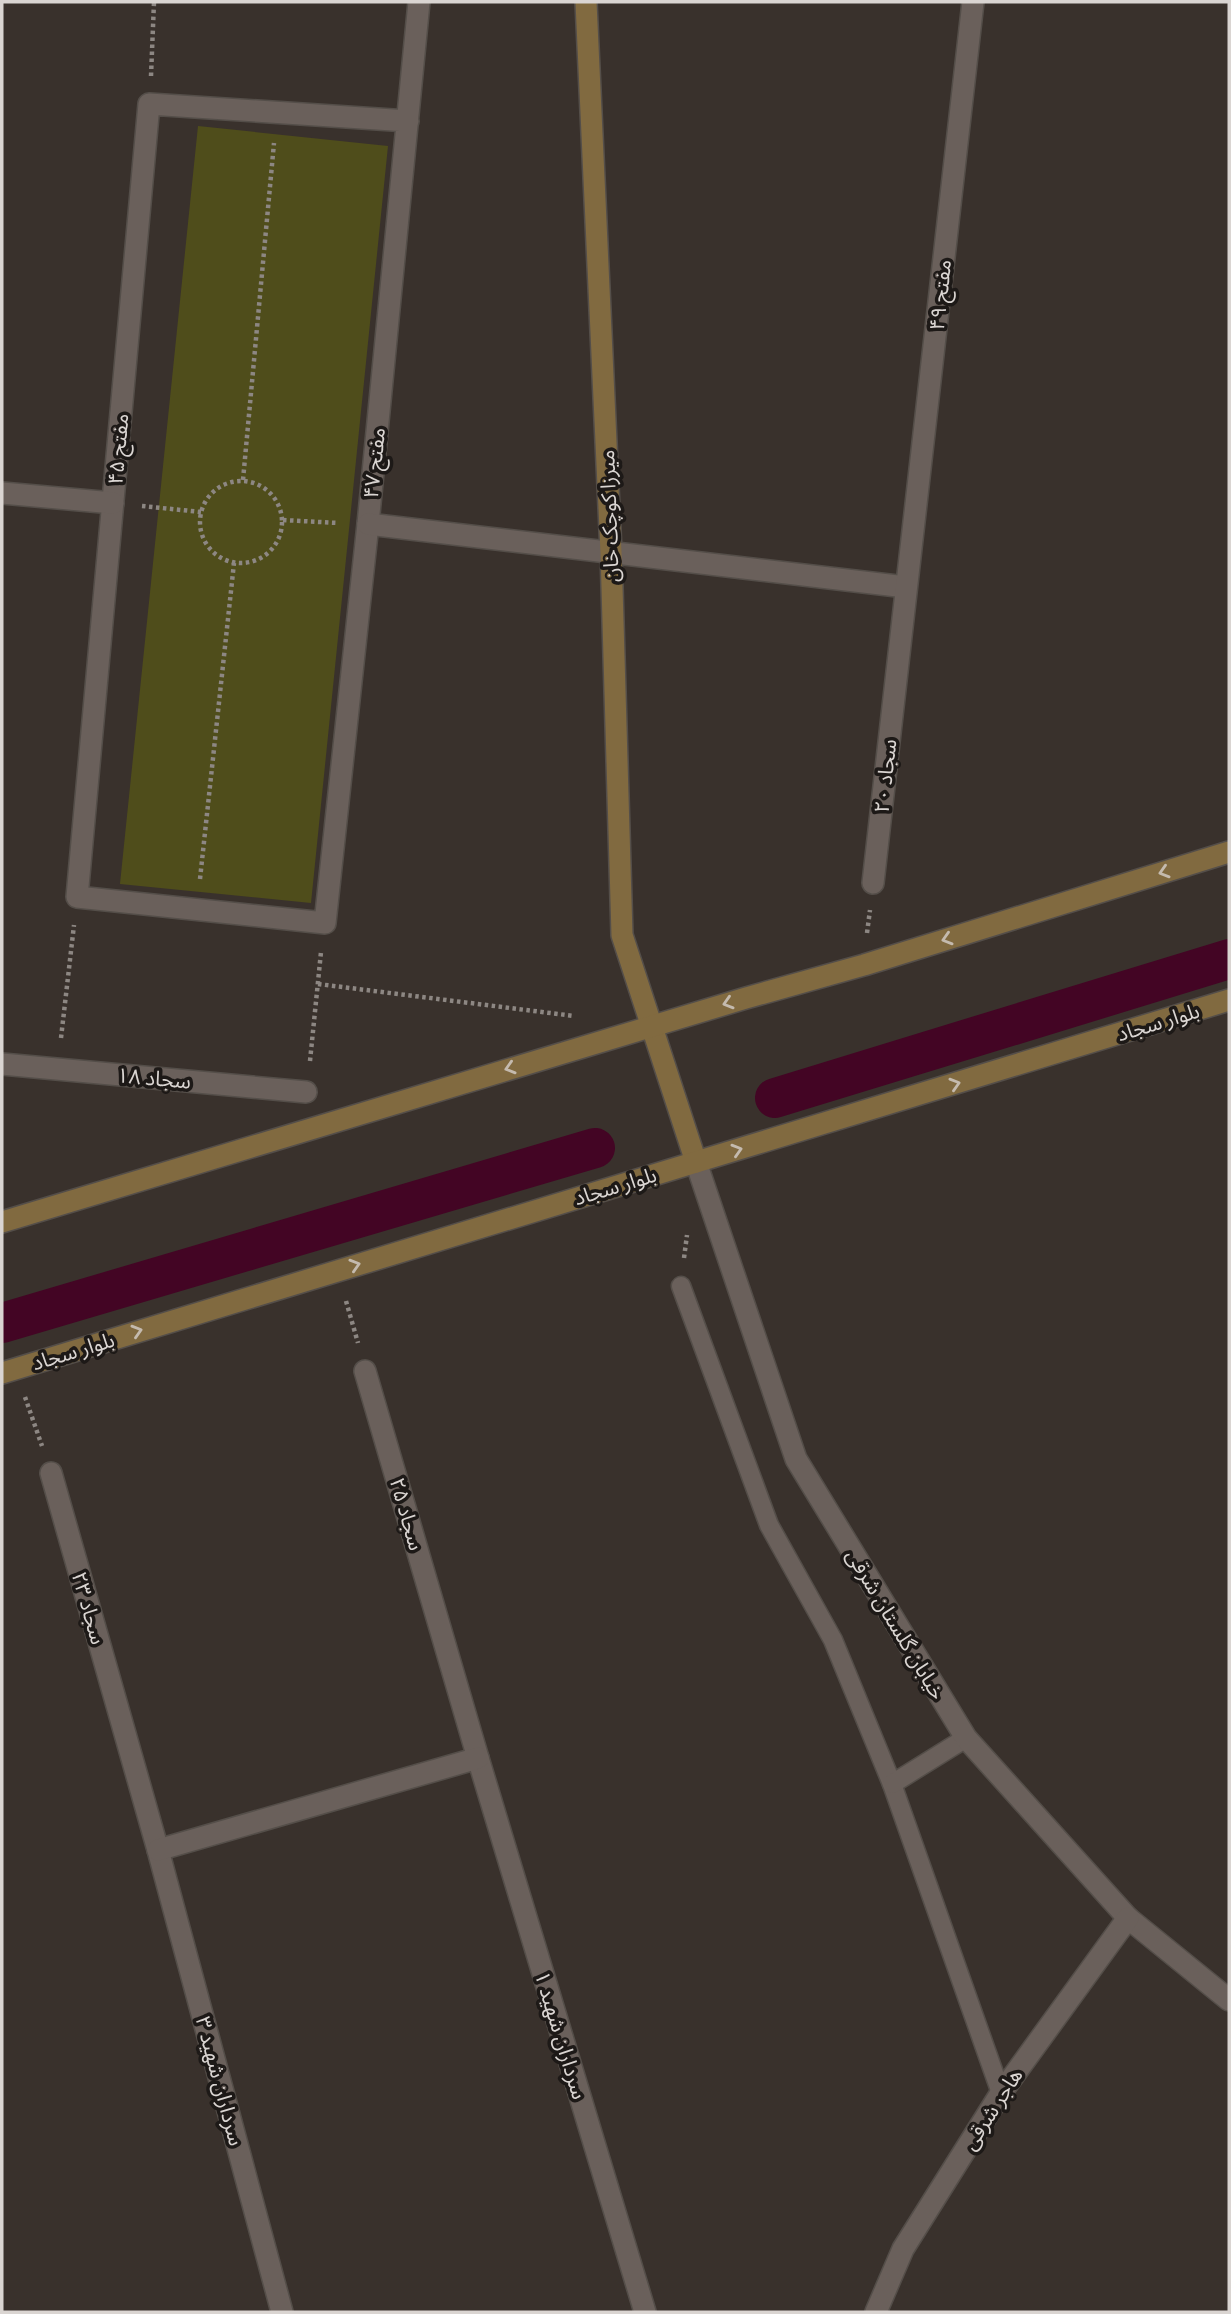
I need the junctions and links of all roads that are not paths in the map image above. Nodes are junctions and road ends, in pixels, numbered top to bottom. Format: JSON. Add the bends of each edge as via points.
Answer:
{"nodes":[{"id":1,"x":419,"y":2,"type":"edge"},
{"id":2,"x":586,"y":2,"type":"edge"},
{"id":3,"x":973,"y":2,"type":"edge"},
{"id":4,"x":408,"y":121,"type":"junction"},
{"id":5,"x":2,"y":493,"type":"edge"},
{"id":6,"x":113,"y":503,"type":"junction"},
{"id":7,"x":368,"y":524,"type":"junction"},
{"id":8,"x":611,"y":552,"type":"junction"},
{"id":9,"x":906,"y":587,"type":"junction"},
{"id":10,"x":1229,"y":852,"type":"edge"},
{"id":11,"x":873,"y":883,"type":"road end"},
{"id":12,"x":197,"y":910,"type":"joint"},
{"id":13,"x":1229,"y":1000,"type":"edge"},
{"id":14,"x":651,"y":1026,"type":"junction"},
{"id":15,"x":2,"y":1064,"type":"edge"},
{"id":16,"x":306,"y":1092,"type":"road end"},
{"id":17,"x":696,"y":1162,"type":"junction"},
{"id":18,"x":2,"y":1222,"type":"edge"},
{"id":19,"x":681,"y":1286,"type":"dead end"},
{"id":20,"x":9,"y":1370,"type":"edge"},
{"id":21,"x":365,"y":1371,"type":"road end"},
{"id":22,"x":51,"y":1473,"type":"road end"},
{"id":23,"x":966,"y":1738,"type":"junction"},
{"id":24,"x":478,"y":1758,"type":"junction"},
{"id":25,"x":892,"y":1784,"type":"junction"},
{"id":26,"x":158,"y":1850,"type":"junction"},
{"id":27,"x":1128,"y":1918,"type":"junction"},
{"id":28,"x":1229,"y":2000,"type":"edge"},
{"id":29,"x":1000,"y":2093,"type":"junction"},
{"id":30,"x":282,"y":2312,"type":"edge"},
{"id":31,"x":645,"y":2312,"type":"edge"},
{"id":32,"x":876,"y":2312,"type":"edge"}],
"edges":[{"from":1,"to":4,"type":"street","name":"مفتح ۴۷"},
{"from":2,"to":8,"type":"main road","name":"میرزا کوچک خان"},
{"from":3,"to":9,"type":"street","name":"مفتح ۴۹"},
{"from":4,"to":6,"type":"street","name":"مفتح ۴۵","via":[[149,104]]},
{"from":4,"to":7,"type":"street","name":"مفتح ۴۷"},
{"from":5,"to":6,"type":"street"},
{"from":6,"to":12,"type":"street","name":"مفتح ۴۵","via":[[77,897]]},
{"from":7,"to":8,"type":"street"},
{"from":7,"to":12,"type":"street","name":"مفتح ۴۷","via":[[324,923]]},
{"from":8,"to":9,"type":"street"},
{"from":8,"to":14,"type":"main road","name":"میرزا کوچک خان","via":[[622,935]]},
{"from":9,"to":11,"type":"street","name":"سجاد ۲۰"},
{"from":10,"to":14,"type":"main road","one_way":true},
{"from":17,"to":13,"type":"main road","name":"بلوار سجاد","one_way":true},
{"from":14,"to":17,"type":"main road","name":"میرزا کوچک خان"},
{"from":14,"to":18,"type":"main road","one_way":true},
{"from":15,"to":16,"type":"street","name":"سجاد ۱۸"},
{"from":20,"to":17,"type":"main road","name":"بلوار سجاد","one_way":true},
{"from":17,"to":23,"type":"street","name":"خیابان گلستان شرقی","via":[[796,1459]]},
{"from":19,"to":25,"type":"lane","via":[[769,1525],[833,1640]]},
{"from":21,"to":24,"type":"street","name":"سجاد ۲۵"},
{"from":22,"to":26,"type":"street","name":"سجاد ۲۳"},
{"from":23,"to":25,"type":"lane"},
{"from":23,"to":27,"type":"street","name":"خیابان گلستان شرقی"},
{"from":24,"to":26,"type":"street"},
{"from":24,"to":31,"type":"street","name":"سرداران شهید ۱"},
{"from":25,"to":29,"type":"lane"},
{"from":26,"to":30,"type":"street","name":"سرداران شهید ۳"},
{"from":27,"to":28,"type":"street","name":"خیابان گلستان شرقی"},
{"from":27,"to":29,"type":"street","name":"هاجر شرقی"},
{"from":29,"to":32,"type":"street","name":"هاجر شرقی","via":[[903,2249]]}]}
